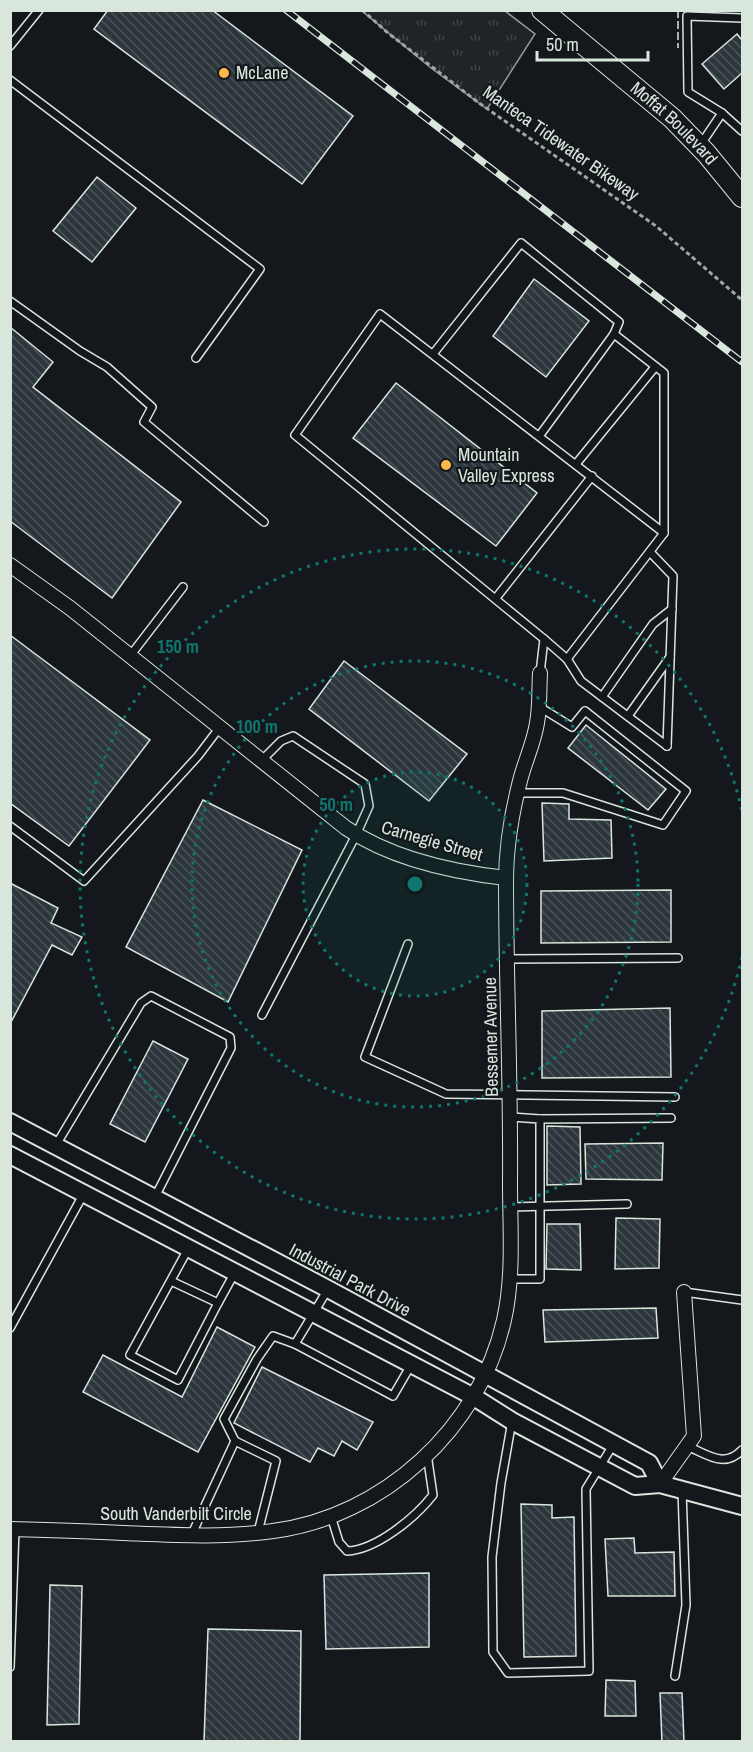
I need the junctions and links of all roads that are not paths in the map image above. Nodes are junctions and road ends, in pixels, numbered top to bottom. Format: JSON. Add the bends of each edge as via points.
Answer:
{"nodes":[{"id":1,"x":39,"y":10,"type":"edge"},
{"id":2,"x":542,"y":10,"type":"edge"},
{"id":3,"x":742,"y":18,"type":"edge"},
{"id":4,"x":10,"y":46,"type":"edge"},
{"id":5,"x":10,"y":80,"type":"edge"},
{"id":6,"x":722,"y":113,"type":"junction"},
{"id":7,"x":742,"y":131,"type":"edge"},
{"id":8,"x":699,"y":146,"type":"junction"},
{"id":9,"x":742,"y":197,"type":"edge"},
{"id":10,"x":10,"y":301,"type":"edge"},
{"id":11,"x":614,"y":334,"type":"junction"},
{"id":12,"x":433,"y":354,"type":"junction"},
{"id":13,"x":196,"y":358,"type":"dead end"},
{"id":14,"x":655,"y":367,"type":"junction"},
{"id":15,"x":540,"y":435,"type":"junction"},
{"id":16,"x":576,"y":464,"type":"junction"},
{"id":17,"x":592,"y":476,"type":"junction"},
{"id":18,"x":264,"y":522,"type":"dead end"},
{"id":19,"x":664,"y":533,"type":"junction"},
{"id":20,"x":650,"y":552,"type":"junction"},
{"id":21,"x":10,"y":565,"type":"edge"},
{"id":22,"x":183,"y":587,"type":"dead end"},
{"id":23,"x":496,"y":598,"type":"junction"},
{"id":24,"x":672,"y":609,"type":"junction"},
{"id":25,"x":544,"y":639,"type":"junction"},
{"id":26,"x":130,"y":656,"type":"junction"},
{"id":27,"x":670,"y":657,"type":"junction"},
{"id":28,"x":567,"y":659,"type":"junction"},
{"id":29,"x":540,"y":673,"type":"joint"},
{"id":30,"x":602,"y":697,"type":"junction"},
{"id":31,"x":538,"y":706,"type":"junction"},
{"id":32,"x":628,"y":716,"type":"junction"},
{"id":33,"x":220,"y":727,"type":"junction"},
{"id":34,"x":262,"y":760,"type":"junction"},
{"id":35,"x":518,"y":794,"type":"junction"},
{"id":36,"x":10,"y":826,"type":"edge"},
{"id":37,"x":356,"y":835,"type":"junction"},
{"id":38,"x":506,"y":878,"type":"junction"},
{"id":39,"x":408,"y":944,"type":"dead end"},
{"id":40,"x":678,"y":958,"type":"dead end"},
{"id":41,"x":508,"y":959,"type":"junction"},
{"id":42,"x":262,"y":1015,"type":"dead end"},
{"id":43,"x":511,"y":1095,"type":"junction"},
{"id":44,"x":675,"y":1097,"type":"dead end"},
{"id":45,"x":511,"y":1117,"type":"junction"},
{"id":46,"x":671,"y":1118,"type":"dead end"},
{"id":47,"x":540,"y":1119,"type":"junction"},
{"id":48,"x":10,"y":1122,"type":"edge"},
{"id":49,"x":55,"y":1146,"type":"junction"},
{"id":50,"x":10,"y":1155,"type":"edge"},
{"id":51,"x":83,"y":1195,"type":"junction"},
{"id":52,"x":154,"y":1199,"type":"junction"},
{"id":53,"x":627,"y":1204,"type":"dead end"},
{"id":54,"x":540,"y":1206,"type":"junction"},
{"id":55,"x":510,"y":1207,"type":"junction"},
{"id":56,"x":188,"y":1249,"type":"junction"},
{"id":57,"x":234,"y":1273,"type":"junction"},
{"id":58,"x":509,"y":1279,"type":"junction"},
{"id":59,"x":171,"y":1281,"type":"junction"},
{"id":60,"x":328,"y":1289,"type":"junction"},
{"id":61,"x":684,"y":1292,"type":"joint"},
{"id":62,"x":742,"y":1300,"type":"edge"},
{"id":63,"x":218,"y":1303,"type":"junction"},
{"id":64,"x":312,"y":1314,"type":"junction"},
{"id":65,"x":10,"y":1328,"type":"edge"},
{"id":66,"x":295,"y":1344,"type":"junction"},
{"id":67,"x":411,"y":1365,"type":"junction"},
{"id":68,"x":485,"y":1373,"type":"junction"},
{"id":69,"x":474,"y":1397,"type":"junction"},
{"id":70,"x":512,"y":1421,"type":"junction"},
{"id":71,"x":234,"y":1442,"type":"junction"},
{"id":72,"x":614,"y":1445,"type":"junction"},
{"id":73,"x":687,"y":1446,"type":"junction"},
{"id":74,"x":742,"y":1450,"type":"edge"},
{"id":75,"x":427,"y":1454,"type":"junction"},
{"id":76,"x":601,"y":1467,"type":"junction"},
{"id":77,"x":660,"y":1484,"type":"junction"},
{"id":78,"x":682,"y":1490,"type":"junction"},
{"id":79,"x":742,"y":1506,"type":"edge"},
{"id":80,"x":331,"y":1516,"type":"junction"},
{"id":81,"x":13,"y":1529,"type":"edge"},
{"id":82,"x":258,"y":1532,"type":"junction"},
{"id":83,"x":190,"y":1536,"type":"junction"},
{"id":84,"x":10,"y":1667,"type":"edge"},
{"id":85,"x":675,"y":1676,"type":"dead end"}],
"edges":[{"from":1,"to":4,"type":"lane"},
{"from":2,"to":8,"type":"main road","name":"Moffat Boulevard","via":[[672,117]]},
{"from":3,"to":6,"type":"lane","via":[[687,16],[688,92]]},
{"from":5,"to":13,"type":"lane","via":[[260,269]]},
{"from":6,"to":7,"type":"lane"},
{"from":6,"to":8,"type":"lane"},
{"from":8,"to":9,"type":"main road","name":"Moffat Boulevard"},
{"from":10,"to":18,"type":"lane","via":[[107,367],[152,407],[144,422]]},
{"from":11,"to":12,"type":"lane","via":[[619,322],[521,243]]},
{"from":11,"to":14,"type":"lane"},
{"from":11,"to":15,"type":"lane"},
{"from":12,"to":15,"type":"lane"},
{"from":12,"to":23,"type":"lane","via":[[381,314],[295,435]]},
{"from":14,"to":16,"type":"lane"},
{"from":14,"to":19,"type":"lane","via":[[663,373]]},
{"from":15,"to":16,"type":"lane"},
{"from":16,"to":17,"type":"lane"},
{"from":17,"to":19,"type":"lane"},
{"from":17,"to":23,"type":"lane"},
{"from":19,"to":20,"type":"lane"},
{"from":20,"to":24,"type":"lane","via":[[673,576]]},
{"from":20,"to":28,"type":"lane"},
{"from":21,"to":26,"type":"street","name":"Carnegie Street"},
{"from":22,"to":26,"type":"lane"},
{"from":23,"to":25,"type":"lane"},
{"from":24,"to":27,"type":"lane"},
{"from":24,"to":30,"type":"lane","via":[[653,624]]},
{"from":25,"to":28,"type":"lane"},
{"from":25,"to":29,"type":"lane"},
{"from":26,"to":33,"type":"street","name":"Carnegie Street"},
{"from":27,"to":32,"type":"lane"},
{"from":27,"to":32,"type":"lane","via":[[667,746]]},
{"from":28,"to":30,"type":"lane","via":[[581,681]]},
{"from":29,"to":31,"type":"street","name":"Bessemer Avenue"},
{"from":30,"to":32,"type":"lane"},
{"from":31,"to":35,"type":"street","name":"Bessemer Avenue","via":[[538,721]]},
{"from":31,"to":35,"type":"lane","via":[[572,727],[585,711],[686,792],[663,825],[563,793]]},
{"from":33,"to":34,"type":"street","name":"Carnegie Street"},
{"from":33,"to":36,"type":"lane","via":[[84,881]]},
{"from":34,"to":37,"type":"street","name":"Carnegie Street"},
{"from":34,"to":37,"type":"lane","via":[[280,741],[293,736],[365,784],[369,806]]},
{"from":35,"to":38,"type":"street","name":"Bessemer Avenue"},
{"from":37,"to":38,"type":"street","name":"Carnegie Street","via":[[408,857],[469,874]]},
{"from":37,"to":42,"type":"lane"},
{"from":38,"to":41,"type":"street","name":"Bessemer Avenue"},
{"from":39,"to":43,"type":"lane","via":[[365,1057],[446,1094]]},
{"from":40,"to":41,"type":"lane"},
{"from":41,"to":43,"type":"street","name":"Bessemer Avenue"},
{"from":43,"to":44,"type":"lane"},
{"from":43,"to":45,"type":"street","name":"Bessemer Avenue"},
{"from":45,"to":47,"type":"lane"},
{"from":45,"to":55,"type":"street","name":"Bessemer Avenue"},
{"from":46,"to":47,"type":"lane"},
{"from":47,"to":54,"type":"lane"},
{"from":48,"to":49,"type":"street","name":"Industrial Park Drive"},
{"from":49,"to":52,"type":"street","name":"Industrial Park Drive"},
{"from":49,"to":52,"type":"lane","via":[[141,1003],[151,996],[230,1037],[231,1048]]},
{"from":50,"to":51,"type":"street"},
{"from":51,"to":56,"type":"street"},
{"from":51,"to":65,"type":"lane"},
{"from":52,"to":60,"type":"street","name":"Industrial Park Drive"},
{"from":53,"to":54,"type":"lane"},
{"from":54,"to":55,"type":"lane"},
{"from":54,"to":58,"type":"lane","via":[[540,1280]]},
{"from":55,"to":58,"type":"street","name":"Bessemer Avenue"},
{"from":56,"to":57,"type":"street"},
{"from":56,"to":59,"type":"lane"},
{"from":57,"to":63,"type":"lane"},
{"from":57,"to":64,"type":"street"},
{"from":58,"to":68,"type":"street","name":"Bessemer Avenue","via":[[504,1321]]},
{"from":59,"to":63,"type":"lane"},
{"from":59,"to":63,"type":"lane","via":[[130,1355],[178,1380]]},
{"from":60,"to":64,"type":"lane"},
{"from":60,"to":68,"type":"street","name":"Industrial Park Drive"},
{"from":61,"to":62,"type":"lane"},
{"from":61,"to":73,"type":"street","via":[[694,1436]]},
{"from":64,"to":66,"type":"lane"},
{"from":64,"to":67,"type":"street"},
{"from":66,"to":67,"type":"lane","via":[[393,1396]]},
{"from":66,"to":71,"type":"lane","via":[[273,1336],[257,1359],[224,1419]]},
{"from":67,"to":69,"type":"street"},
{"from":68,"to":69,"type":"street","name":"Bessemer Avenue"},
{"from":68,"to":72,"type":"street","name":"Industrial Park Drive"},
{"from":69,"to":70,"type":"street"},
{"from":69,"to":75,"type":"street","name":"South Vanderbilt Circle"},
{"from":70,"to":76,"type":"street"},
{"from":70,"to":76,"type":"lane","via":[[492,1557],[493,1652],[508,1672],[589,1671],[586,1489]]},
{"from":71,"to":82,"type":"lane","via":[[276,1461]]},
{"from":71,"to":83,"type":"lane"},
{"from":72,"to":76,"type":"lane"},
{"from":72,"to":77,"type":"street","name":"Industrial Park Drive","via":[[649,1463]]},
{"from":73,"to":74,"type":"lane","via":[[719,1460],[736,1457]]},
{"from":73,"to":77,"type":"street"},
{"from":75,"to":80,"type":"street","name":"South Vanderbilt Circle","via":[[378,1494]]},
{"from":75,"to":80,"type":"lane","via":[[433,1495],[397,1529],[360,1551],[347,1551],[339,1542]]},
{"from":76,"to":77,"type":"street","via":[[635,1486]]},
{"from":77,"to":78,"type":"street"},
{"from":78,"to":79,"type":"street"},
{"from":78,"to":85,"type":"lane","via":[[686,1605]]},
{"from":80,"to":82,"type":"street","name":"South Vanderbilt Circle"},
{"from":81,"to":83,"type":"street","name":"South Vanderbilt Circle"},
{"from":81,"to":84,"type":"lane"},
{"from":82,"to":83,"type":"street","name":"South Vanderbilt Circle"}]}
